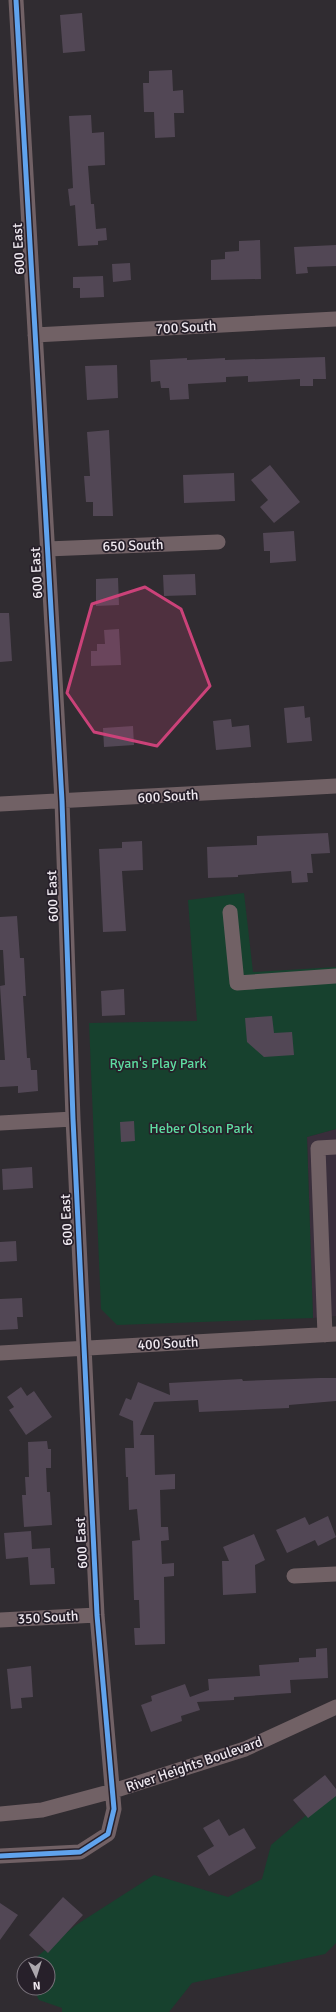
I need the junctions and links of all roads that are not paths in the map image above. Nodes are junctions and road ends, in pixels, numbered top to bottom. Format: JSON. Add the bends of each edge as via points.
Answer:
{"nodes":[{"id":1,"x":16,"y":0,"type":"edge"},
{"id":2,"x":336,"y":319,"type":"edge"},
{"id":3,"x":35,"y":335,"type":"junction"},
{"id":4,"x":218,"y":542,"type":"dead end"},
{"id":5,"x":47,"y":549,"type":"junction"},
{"id":6,"x":336,"y":786,"type":"edge"},
{"id":7,"x":62,"y":801,"type":"junction"},
{"id":8,"x":0,"y":804,"type":"edge"},
{"id":9,"x":230,"y":912,"type":"dead end"},
{"id":10,"x":336,"y":976,"type":"edge"},
{"id":11,"x":74,"y":1119,"type":"junction"},
{"id":12,"x":0,"y":1123,"type":"edge"},
{"id":13,"x":336,"y":1147,"type":"edge"},
{"id":14,"x":330,"y":1335,"type":"edge"},
{"id":15,"x":84,"y":1348,"type":"junction"},
{"id":16,"x":0,"y":1352,"type":"edge"},
{"id":17,"x":336,"y":1574,"type":"edge"},
{"id":18,"x":294,"y":1576,"type":"dead end"},
{"id":19,"x":97,"y":1615,"type":"junction"},
{"id":20,"x":0,"y":1620,"type":"edge"},
{"id":21,"x":336,"y":1707,"type":"edge"},
{"id":22,"x":113,"y":1791,"type":"junction"},
{"id":23,"x":0,"y":1814,"type":"edge"},
{"id":24,"x":0,"y":1856,"type":"edge"}],
"edges":[{"from":1,"to":3,"type":"street","name":"600 East"},
{"from":2,"to":3,"type":"street","name":"700 South"},
{"from":3,"to":5,"type":"street","name":"600 East"},
{"from":4,"to":5,"type":"street","name":"650 South"},
{"from":5,"to":7,"type":"street","name":"600 East"},
{"from":6,"to":7,"type":"street","name":"600 South"},
{"from":7,"to":8,"type":"street","name":"600 South"},
{"from":7,"to":11,"type":"street","name":"600 East"},
{"from":9,"to":10,"type":"street","via":[[237,983]]},
{"from":11,"to":12,"type":"street"},
{"from":11,"to":15,"type":"street","name":"600 East"},
{"from":13,"to":14,"type":"street","via":[[318,1148]]},
{"from":14,"to":15,"type":"street","name":"400 South"},
{"from":15,"to":16,"type":"street","name":"400 South"},
{"from":15,"to":19,"type":"street","name":"600 East"},
{"from":17,"to":18,"type":"street"},
{"from":19,"to":20,"type":"street","name":"350 South"},
{"from":19,"to":22,"type":"street","name":"600 East"},
{"from":21,"to":22,"type":"street","name":"River Heights Boulevard","via":[[244,1749]]},
{"from":22,"to":23,"type":"street","name":"River Heights Boulevard","via":[[42,1810]]},
{"from":22,"to":24,"type":"street","name":"600 East","via":[[114,1809],[108,1834],[80,1852]]}]}
